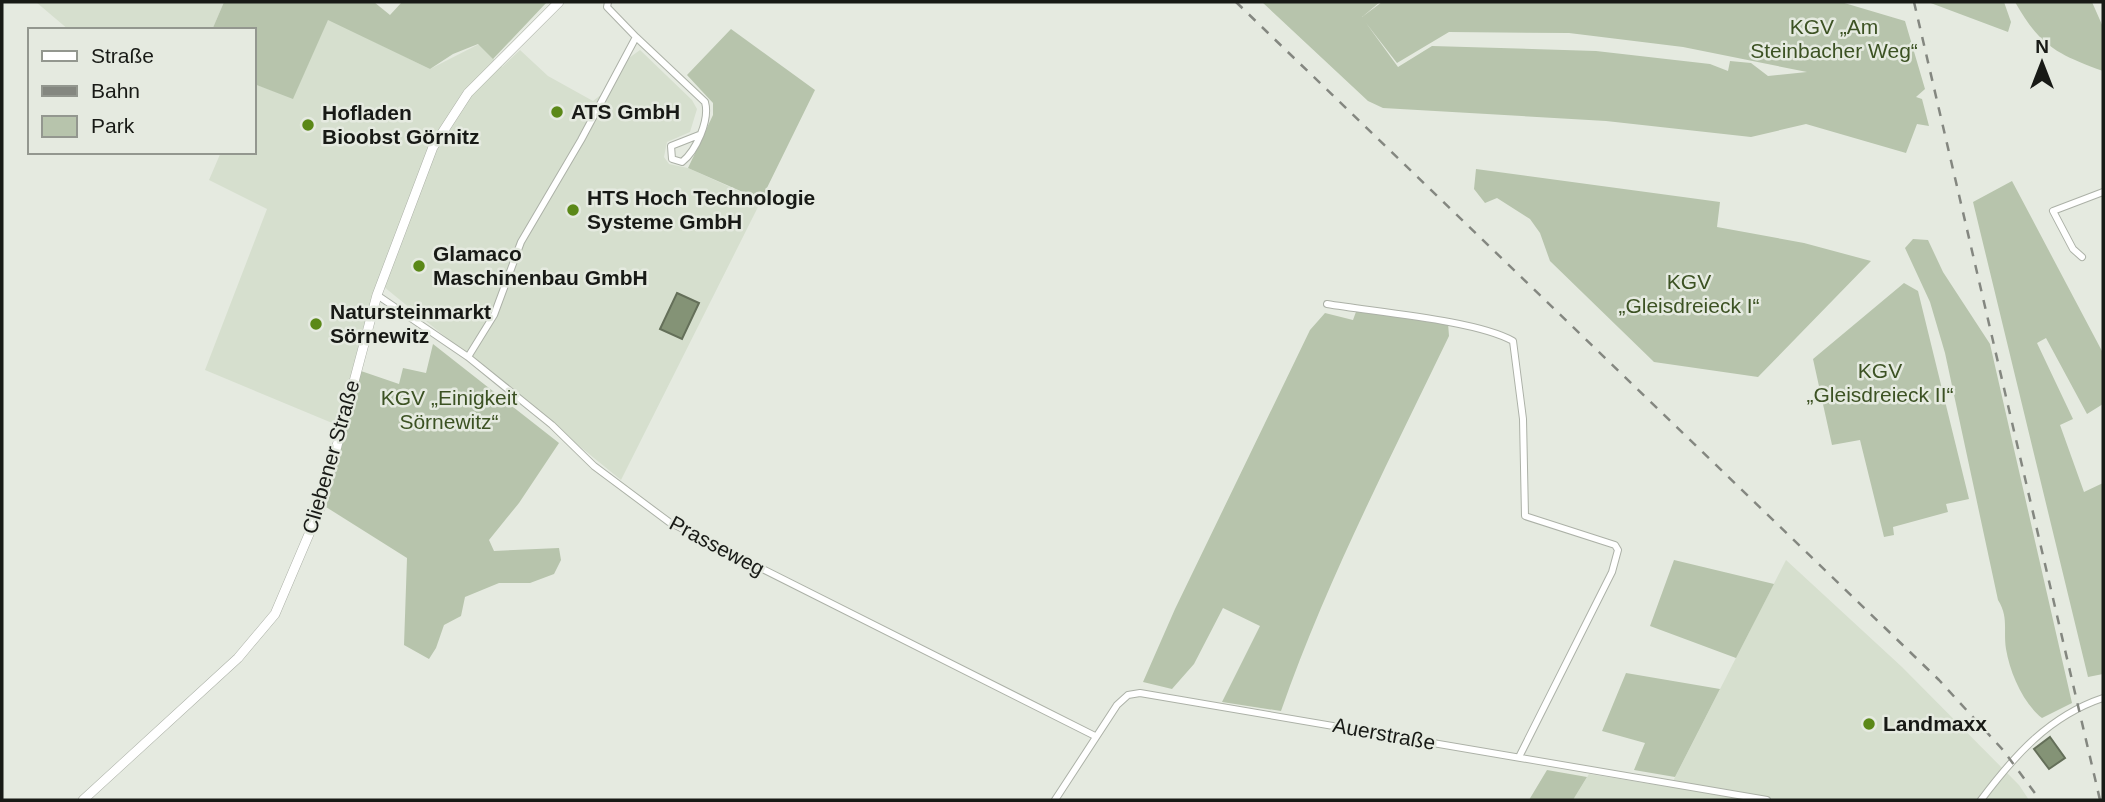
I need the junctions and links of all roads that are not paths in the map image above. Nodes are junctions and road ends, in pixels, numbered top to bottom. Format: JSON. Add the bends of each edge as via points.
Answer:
{"nodes":[{"id":1,"x":559,"y":2,"type":"edge"},
{"id":2,"x":608,"y":2,"type":"edge"},
{"id":3,"x":636,"y":37,"type":"junction"},
{"id":4,"x":699,"y":135,"type":"junction"},
{"id":5,"x":2103,"y":192,"type":"edge"},
{"id":6,"x":2082,"y":257,"type":"dead end"},
{"id":7,"x":377,"y":295,"type":"junction"},
{"id":8,"x":1327,"y":304,"type":"dead end"},
{"id":9,"x":468,"y":357,"type":"junction"},
{"id":10,"x":2103,"y":698,"type":"edge"},
{"id":11,"x":1095,"y":736,"type":"junction"},
{"id":12,"x":1519,"y":758,"type":"junction"},
{"id":13,"x":83,"y":800,"type":"edge"},
{"id":14,"x":1055,"y":800,"type":"edge"},
{"id":15,"x":1767,"y":800,"type":"edge"},
{"id":16,"x":1981,"y":800,"type":"edge"}],
"edges":[{"from":1,"to":7,"type":"street","name":"Cliebener Straße","via":[[468,93],[446,124],[418,183]]},
{"from":2,"to":3,"type":"street","via":[[607,7]]},
{"from":3,"to":4,"type":"street","via":[[701,97],[707,113]]},
{"from":3,"to":9,"type":"street","via":[[521,242],[494,315]]},
{"from":4,"to":4,"type":"street","via":[[684,161],[672,159],[671,146]]},
{"from":5,"to":6,"type":"street","via":[[2053,211]]},
{"from":7,"to":9,"type":"street","name":"Prasseweg"},
{"from":7,"to":13,"type":"street","name":"Cliebener Straße","via":[[321,506],[275,614],[237,658]]},
{"from":8,"to":12,"type":"street","via":[[1503,335],[1513,341],[1523,419],[1525,516],[1615,545],[1618,550],[1612,572]]},
{"from":9,"to":11,"type":"street","name":"Prasseweg","via":[[552,425],[594,466],[669,522]]},
{"from":10,"to":16,"type":"street","via":[[2071,712],[2031,741]]},
{"from":11,"to":12,"type":"street","name":"Auerstraße","via":[[1128,695],[1171,697]]},
{"from":11,"to":14,"type":"street","name":"Auerstraße"},
{"from":12,"to":15,"type":"street","name":"Auerstraße"}]}
